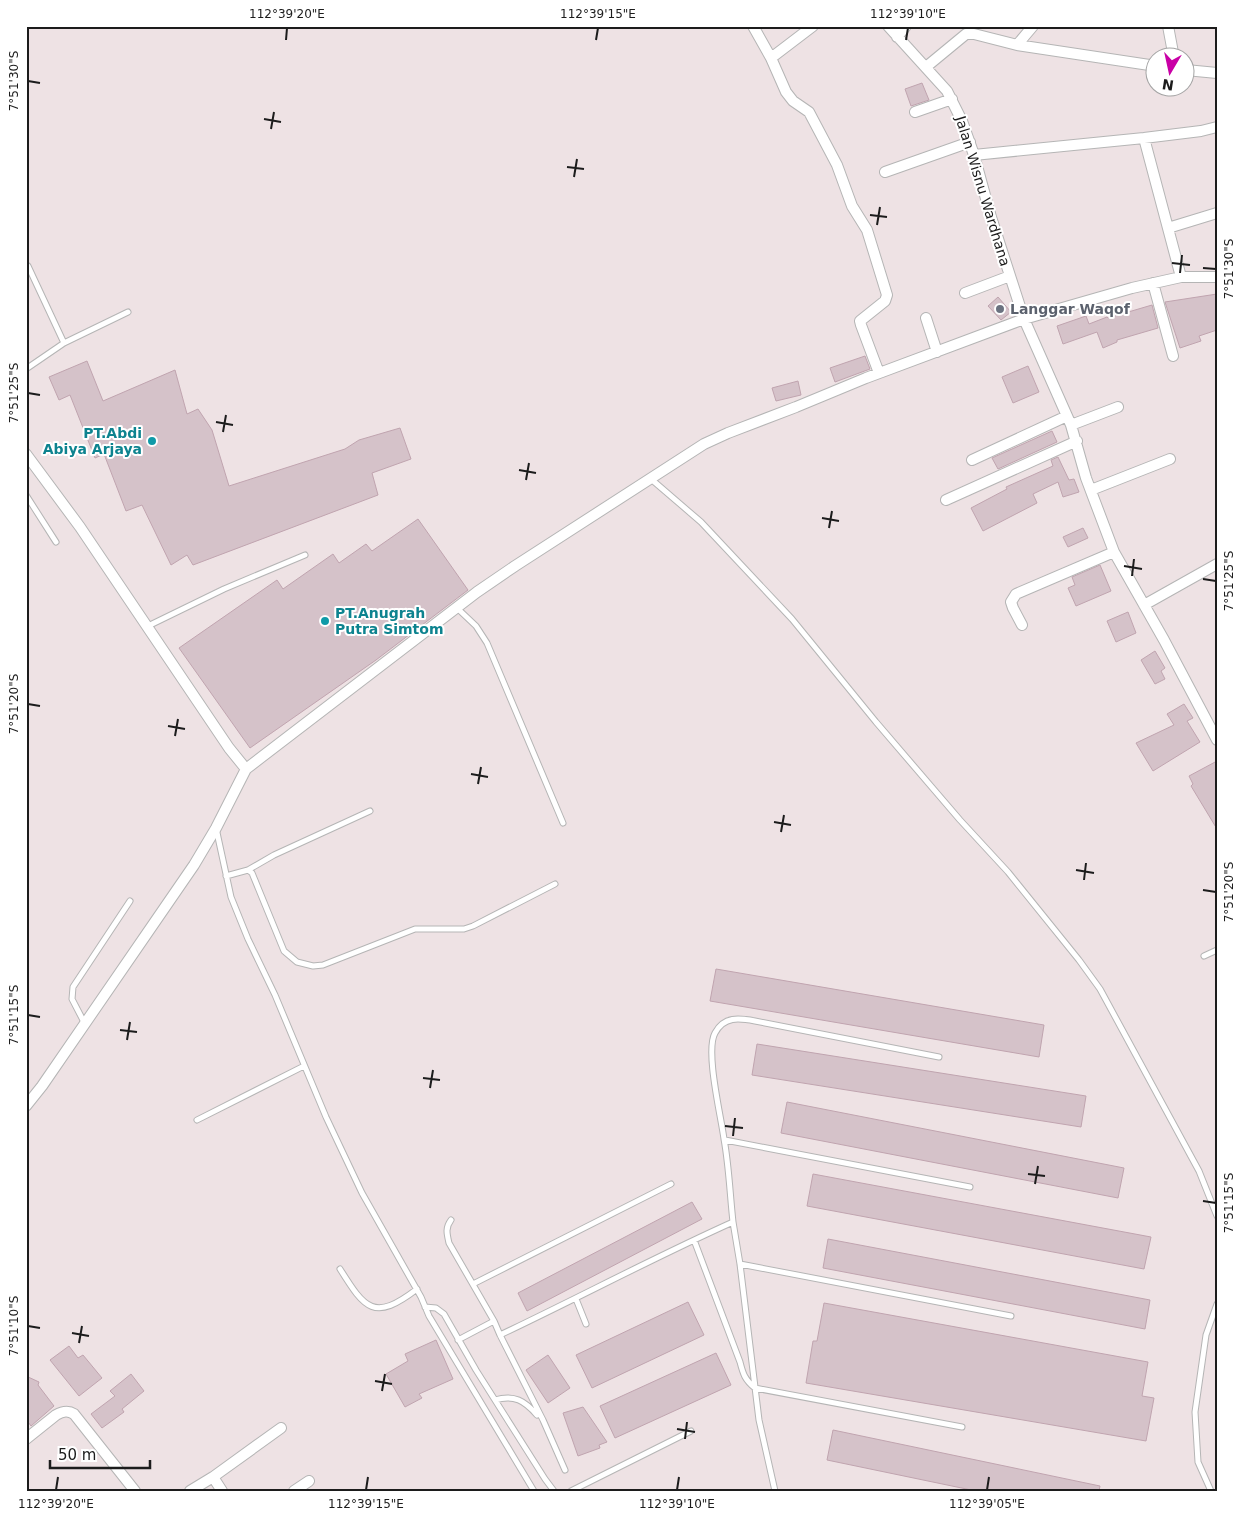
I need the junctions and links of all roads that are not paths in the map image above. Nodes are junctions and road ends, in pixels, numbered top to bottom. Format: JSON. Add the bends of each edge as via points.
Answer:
{"nodes":[{"id":1,"x":753,"y":26,"type":"edge"},
{"id":2,"x":813,"y":26,"type":"edge"},
{"id":3,"x":888,"y":26,"type":"edge"},
{"id":4,"x":906,"y":26,"type":"edge"},
{"id":5,"x":1168,"y":26,"type":"edge"},
{"id":6,"x":1030,"y":27,"type":"edge"},
{"id":7,"x":967,"y":30,"type":"edge"},
{"id":8,"x":897,"y":37,"type":"junction"},
{"id":9,"x":1018,"y":46,"type":"junction"},
{"id":10,"x":1172,"y":48,"type":"edge"},
{"id":11,"x":771,"y":58,"type":"junction"},
{"id":12,"x":1146,"y":65,"type":"edge"},
{"id":13,"x":926,"y":67,"type":"junction"},
{"id":14,"x":1196,"y":71,"type":"edge"},
{"id":15,"x":1217,"y":73,"type":"edge"},
{"id":16,"x":952,"y":99,"type":"junction"},
{"id":17,"x":915,"y":112,"type":"dead end"},
{"id":18,"x":1217,"y":127,"type":"edge"},
{"id":19,"x":1144,"y":138,"type":"junction"},
{"id":20,"x":970,"y":142,"type":"junction"},
{"id":21,"x":974,"y":155,"type":"junction"},
{"id":22,"x":885,"y":172,"type":"dead end"},
{"id":23,"x":1217,"y":213,"type":"edge"},
{"id":24,"x":1168,"y":228,"type":"junction"},
{"id":25,"x":28,"y":266,"type":"dead end"},
{"id":26,"x":1010,"y":276,"type":"junction"},
{"id":27,"x":1181,"y":277,"type":"junction"},
{"id":28,"x":1217,"y":277,"type":"edge"},
{"id":29,"x":1153,"y":283,"type":"junction"},
{"id":30,"x":965,"y":293,"type":"dead end"},
{"id":31,"x":128,"y":312,"type":"dead end"},
{"id":32,"x":926,"y":318,"type":"dead end"},
{"id":33,"x":1024,"y":319,"type":"junction"},
{"id":34,"x":64,"y":344,"type":"junction"},
{"id":35,"x":937,"y":352,"type":"junction"},
{"id":36,"x":1173,"y":356,"type":"dead end"},
{"id":37,"x":26,"y":369,"type":"edge"},
{"id":38,"x":879,"y":373,"type":"junction"},
{"id":39,"x":1118,"y":407,"type":"dead end"},
{"id":40,"x":1069,"y":421,"type":"junction"},
{"id":41,"x":1077,"y":441,"type":"junction"},
{"id":42,"x":26,"y":454,"type":"edge"},
{"id":43,"x":1170,"y":459,"type":"dead end"},
{"id":44,"x":972,"y":460,"type":"dead end"},
{"id":45,"x":651,"y":479,"type":"junction"},
{"id":46,"x":1091,"y":490,"type":"junction"},
{"id":47,"x":26,"y":495,"type":"edge"},
{"id":48,"x":946,"y":500,"type":"dead end"},
{"id":49,"x":56,"y":542,"type":"dead end"},
{"id":50,"x":1114,"y":552,"type":"junction"},
{"id":51,"x":305,"y":555,"type":"dead end"},
{"id":52,"x":1217,"y":564,"type":"edge"},
{"id":53,"x":1144,"y":605,"type":"junction"},
{"id":54,"x":457,"y":608,"type":"junction"},
{"id":55,"x":1022,"y":625,"type":"dead end"},
{"id":56,"x":148,"y":626,"type":"junction"},
{"id":57,"x":1217,"y":740,"type":"edge"},
{"id":58,"x":246,"y":768,"type":"junction"},
{"id":59,"x":370,"y":811,"type":"dead end"},
{"id":60,"x":563,"y":824,"type":"dead end"},
{"id":61,"x":216,"y":828,"type":"junction"},
{"id":62,"x":248,"y":870,"type":"junction"},
{"id":63,"x":226,"y":876,"type":"junction"},
{"id":64,"x":555,"y":884,"type":"dead end"},
{"id":65,"x":130,"y":901,"type":"dead end"},
{"id":66,"x":1217,"y":950,"type":"edge"},
{"id":67,"x":1204,"y":956,"type":"dead end"},
{"id":68,"x":85,"y":1024,"type":"junction"},
{"id":69,"x":940,"y":1057,"type":"dead end"},
{"id":70,"x":304,"y":1066,"type":"junction"},
{"id":71,"x":26,"y":1106,"type":"edge"},
{"id":72,"x":197,"y":1120,"type":"dead end"},
{"id":73,"x":725,"y":1140,"type":"junction"},
{"id":74,"x":671,"y":1184,"type":"dead end"},
{"id":75,"x":970,"y":1187,"type":"dead end"},
{"id":76,"x":1217,"y":1216,"type":"edge"},
{"id":77,"x":451,"y":1220,"type":"dead end"},
{"id":78,"x":733,"y":1222,"type":"junction"},
{"id":79,"x":694,"y":1240,"type":"junction"},
{"id":80,"x":740,"y":1264,"type":"junction"},
{"id":81,"x":340,"y":1269,"type":"dead end"},
{"id":82,"x":473,"y":1284,"type":"junction"},
{"id":83,"x":417,"y":1289,"type":"junction"},
{"id":84,"x":576,"y":1299,"type":"junction"},
{"id":85,"x":1217,"y":1304,"type":"edge"},
{"id":86,"x":425,"y":1307,"type":"junction"},
{"id":87,"x":1011,"y":1316,"type":"dead end"},
{"id":88,"x":494,"y":1321,"type":"junction"},
{"id":89,"x":586,"y":1324,"type":"dead end"},
{"id":90,"x":500,"y":1334,"type":"junction"},
{"id":91,"x":458,"y":1340,"type":"junction"},
{"id":92,"x":755,"y":1388,"type":"junction"},
{"id":93,"x":495,"y":1400,"type":"junction"},
{"id":94,"x":543,"y":1420,"type":"junction"},
{"id":95,"x":962,"y":1427,"type":"dead end"},
{"id":96,"x":281,"y":1428,"type":"dead end"},
{"id":97,"x":691,"y":1431,"type":"dead end"},
{"id":98,"x":26,"y":1439,"type":"edge"},
{"id":99,"x":565,"y":1470,"type":"dead end"},
{"id":100,"x":213,"y":1477,"type":"junction"},
{"id":101,"x":308,"y":1481,"type":"dead end"},
{"id":102,"x":135,"y":1491,"type":"edge"},
{"id":103,"x":190,"y":1491,"type":"edge"},
{"id":104,"x":222,"y":1491,"type":"edge"},
{"id":105,"x":294,"y":1491,"type":"edge"},
{"id":106,"x":534,"y":1491,"type":"edge"},
{"id":107,"x":554,"y":1491,"type":"edge"},
{"id":108,"x":571,"y":1491,"type":"edge"},
{"id":109,"x":775,"y":1491,"type":"edge"},
{"id":110,"x":1211,"y":1491,"type":"edge"}],
"edges":[{"from":1,"to":11,"type":"street"},
{"from":2,"to":11,"type":"street"},
{"from":3,"to":8,"type":"street","name":"Jalan Wisnu Wardhana"},
{"from":4,"to":8,"type":"street"},
{"from":5,"to":10,"type":"street"},
{"from":6,"to":9,"type":"street"},
{"from":7,"to":9,"type":"street"},
{"from":7,"to":13,"type":"street"},
{"from":8,"to":13,"type":"street","name":"Jalan Wisnu Wardhana"},
{"from":9,"to":12,"type":"street"},
{"from":11,"to":38,"type":"street","via":[[788,95],[812,117],[837,165],[852,206],[867,230],[887,295],[885,301],[860,321],[860,325]]},
{"from":13,"to":16,"type":"street","name":"Jalan Wisnu Wardhana"},
{"from":14,"to":15,"type":"street"},
{"from":16,"to":17,"type":"street"},
{"from":16,"to":20,"type":"street","name":"Jalan Wisnu Wardhana"},
{"from":18,"to":19,"type":"street"},
{"from":19,"to":21,"type":"street"},
{"from":19,"to":24,"type":"street"},
{"from":20,"to":21,"type":"street","name":"Jalan Wisnu Wardhana"},
{"from":20,"to":22,"type":"street"},
{"from":21,"to":26,"type":"street","name":"Jalan Wisnu Wardhana"},
{"from":23,"to":24,"type":"street"},
{"from":24,"to":27,"type":"street"},
{"from":25,"to":34,"type":"lane"},
{"from":26,"to":30,"type":"street"},
{"from":26,"to":33,"type":"street","name":"Jalan Wisnu Wardhana"},
{"from":27,"to":28,"type":"street"},
{"from":27,"to":29,"type":"street"},
{"from":29,"to":33,"type":"street"},
{"from":29,"to":36,"type":"street"},
{"from":31,"to":34,"type":"lane"},
{"from":32,"to":35,"type":"street"},
{"from":33,"to":35,"type":"street"},
{"from":33,"to":40,"type":"street","name":"Jalan Wisnu Wardhana"},
{"from":34,"to":37,"type":"lane"},
{"from":35,"to":38,"type":"street"},
{"from":38,"to":45,"type":"street","via":[[728,432],[687,454]]},
{"from":39,"to":40,"type":"street"},
{"from":40,"to":41,"type":"street","name":"Jalan Wisnu Wardhana"},
{"from":40,"to":44,"type":"street"},
{"from":41,"to":46,"type":"street","name":"Jalan Wisnu Wardhana"},
{"from":41,"to":48,"type":"street"},
{"from":42,"to":56,"type":"street"},
{"from":43,"to":46,"type":"street"},
{"from":45,"to":54,"type":"street","via":[[515,566]]},
{"from":45,"to":76,"type":"lane","via":[[701,522],[792,620],[960,820],[1008,872],[1079,960],[1100,989],[1199,1171]]},
{"from":46,"to":50,"type":"street","name":"Jalan Wisnu Wardhana"},
{"from":47,"to":49,"type":"lane"},
{"from":50,"to":53,"type":"street","name":"Jalan Wisnu Wardhana"},
{"from":50,"to":55,"type":"street","via":[[1016,594],[1011,602]]},
{"from":51,"to":56,"type":"lane"},
{"from":52,"to":53,"type":"street"},
{"from":53,"to":57,"type":"street","name":"Jalan Wisnu Wardhana"},
{"from":54,"to":58,"type":"street"},
{"from":54,"to":60,"type":"lane","via":[[476,626],[487,643]]},
{"from":56,"to":58,"type":"street","via":[[229,748]]},
{"from":58,"to":61,"type":"street"},
{"from":59,"to":62,"type":"lane"},
{"from":61,"to":63,"type":"lane"},
{"from":61,"to":68,"type":"street"},
{"from":62,"to":63,"type":"lane"},
{"from":62,"to":64,"type":"lane","via":[[256,878],[284,951],[297,962],[314,966],[415,929],[464,929]]},
{"from":63,"to":70,"type":"lane","via":[[236,912]]},
{"from":65,"to":68,"type":"lane","via":[[73,987],[72,999]]},
{"from":66,"to":67,"type":"lane"},
{"from":68,"to":71,"type":"street"},
{"from":69,"to":73,"type":"lane","via":[[755,1021],[737,1018],[726,1021],[713,1035],[712,1050]]},
{"from":70,"to":72,"type":"lane"},
{"from":70,"to":83,"type":"lane","via":[[362,1193]]},
{"from":73,"to":75,"type":"lane"},
{"from":73,"to":78,"type":"lane"},
{"from":74,"to":82,"type":"lane"},
{"from":77,"to":82,"type":"lane","via":[[446,1232],[449,1243]]},
{"from":78,"to":79,"type":"lane"},
{"from":78,"to":80,"type":"lane"},
{"from":79,"to":84,"type":"lane"},
{"from":79,"to":92,"type":"lane","via":[[744,1377]]},
{"from":80,"to":87,"type":"lane"},
{"from":80,"to":92,"type":"lane"},
{"from":81,"to":83,"type":"lane","via":[[357,1295],[370,1306],[394,1305]]},
{"from":82,"to":88,"type":"lane"},
{"from":83,"to":86,"type":"lane"},
{"from":84,"to":89,"type":"lane"},
{"from":84,"to":90,"type":"lane"},
{"from":85,"to":110,"type":"lane","via":[[1206,1335],[1195,1412],[1198,1462]]},
{"from":86,"to":91,"type":"lane","via":[[441,1311]]},
{"from":86,"to":106,"type":"lane"},
{"from":88,"to":90,"type":"lane"},
{"from":88,"to":91,"type":"lane"},
{"from":90,"to":94,"type":"lane"},
{"from":91,"to":93,"type":"lane"},
{"from":92,"to":95,"type":"lane"},
{"from":92,"to":109,"type":"lane"},
{"from":93,"to":94,"type":"lane","via":[[504,1397],[520,1399]]},
{"from":93,"to":107,"type":"lane"},
{"from":94,"to":99,"type":"lane"},
{"from":96,"to":100,"type":"street"},
{"from":97,"to":108,"type":"lane"},
{"from":98,"to":102,"type":"street","via":[[56,1415],[70,1411]]},
{"from":100,"to":103,"type":"street"},
{"from":100,"to":104,"type":"street"},
{"from":101,"to":105,"type":"street"}]}
